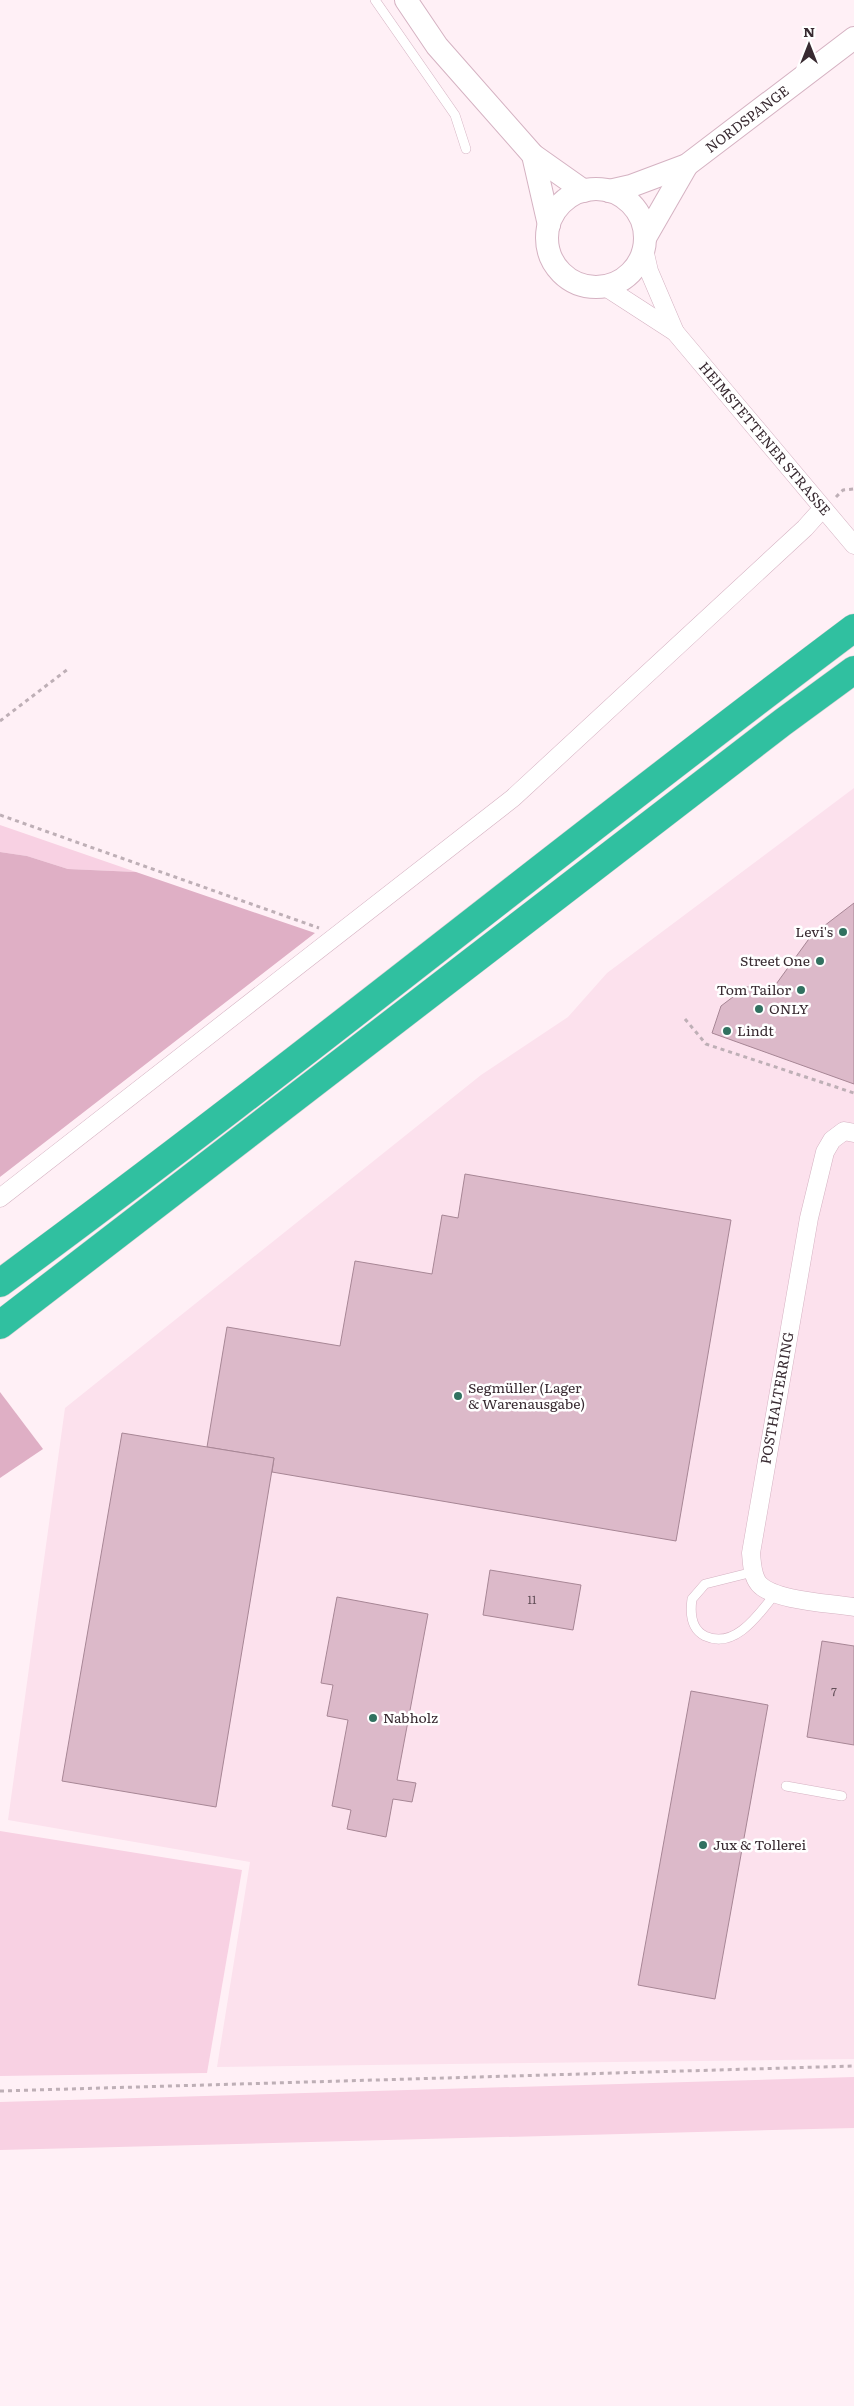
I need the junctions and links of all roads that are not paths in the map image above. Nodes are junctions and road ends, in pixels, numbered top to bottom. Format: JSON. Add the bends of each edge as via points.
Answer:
{"nodes":[{"id":1,"x":376,"y":0,"type":"edge"},
{"id":2,"x":406,"y":0,"type":"edge"},
{"id":3,"x":854,"y":38,"type":"edge"},
{"id":4,"x":466,"y":149,"type":"dead end"},
{"id":5,"x":533,"y":155,"type":"junction"},
{"id":6,"x":687,"y":164,"type":"junction"},
{"id":7,"x":584,"y":190,"type":"junction"},
{"id":8,"x":609,"y":190,"type":"junction"},
{"id":9,"x":548,"y":225,"type":"junction"},
{"id":10,"x":644,"y":244,"type":"junction"},
{"id":11,"x":604,"y":286,"type":"junction"},
{"id":12,"x":675,"y":332,"type":"junction"},
{"id":13,"x":822,"y":509,"type":"junction"},
{"id":14,"x":854,"y":544,"type":"edge"},
{"id":15,"x":854,"y":628,"type":"edge"},
{"id":16,"x":854,"y":670,"type":"edge"},
{"id":17,"x":854,"y":1133,"type":"edge"},
{"id":18,"x":0,"y":1198,"type":"edge"},
{"id":19,"x":0,"y":1284,"type":"edge"},
{"id":20,"x":0,"y":1325,"type":"edge"},
{"id":21,"x":753,"y":1572,"type":"junction"},
{"id":22,"x":775,"y":1594,"type":"junction"},
{"id":23,"x":854,"y":1607,"type":"edge"},
{"id":24,"x":786,"y":1786,"type":"dead end"},
{"id":25,"x":842,"y":1796,"type":"dead end"}],
"edges":[{"from":1,"to":4,"type":"lane","via":[[455,115]]},
{"from":2,"to":5,"type":"street","name":"HEIMSTETTENER STRASSE","via":[[438,46]]},
{"from":3,"to":6,"type":"street","name":"NORDSPANGE"},
{"from":5,"to":7,"type":"street","name":"HEIMSTETTENER STRASSE"},
{"from":5,"to":9,"type":"street","name":"HEIMSTETTENER STRASSE"},
{"from":6,"to":8,"type":"street","name":"NORDSPANGE","via":[[631,186]]},
{"from":6,"to":10,"type":"street","name":"NORDSPANGE"},
{"from":7,"to":8,"type":"street"},
{"from":7,"to":9,"type":"street","via":[[561,203]]},
{"from":8,"to":10,"type":"street","name":"HEIMSTETTENER STRASSE","via":[[631,203],[639,214]]},
{"from":9,"to":11,"type":"street","name":"HEIMSTETTENER STRASSE","via":[[549,253],[564,276],[590,287]]},
{"from":10,"to":11,"type":"street","name":"HEIMSTETTENER STRASSE","via":[[638,263],[629,274]]},
{"from":10,"to":12,"type":"street","name":"HEIMSTETTENER STRASSE","via":[[649,271]]},
{"from":11,"to":12,"type":"street","name":"HEIMSTETTENER STRASSE"},
{"from":12,"to":13,"type":"street","name":"HEIMSTETTENER STRASSE"},
{"from":13,"to":14,"type":"street","name":"HEIMSTETTENER STRASSE"},
{"from":13,"to":18,"type":"street","via":[[513,798]]},
{"from":15,"to":19,"type":"highway","via":[[502,896],[142,1179]]},
{"from":16,"to":20,"type":"highway"},
{"from":17,"to":21,"type":"street","name":"POSTHALTERRING","via":[[844,1132],[832,1140],[825,1152],[809,1218],[751,1553]]},
{"from":21,"to":22,"type":"street","via":[[758,1583]]},
{"from":21,"to":22,"type":"lane","via":[[705,1584],[692,1599],[692,1621],[700,1633],[714,1640],[729,1638],[752,1622]]},
{"from":22,"to":23,"type":"street"},
{"from":24,"to":25,"type":"lane"}]}
